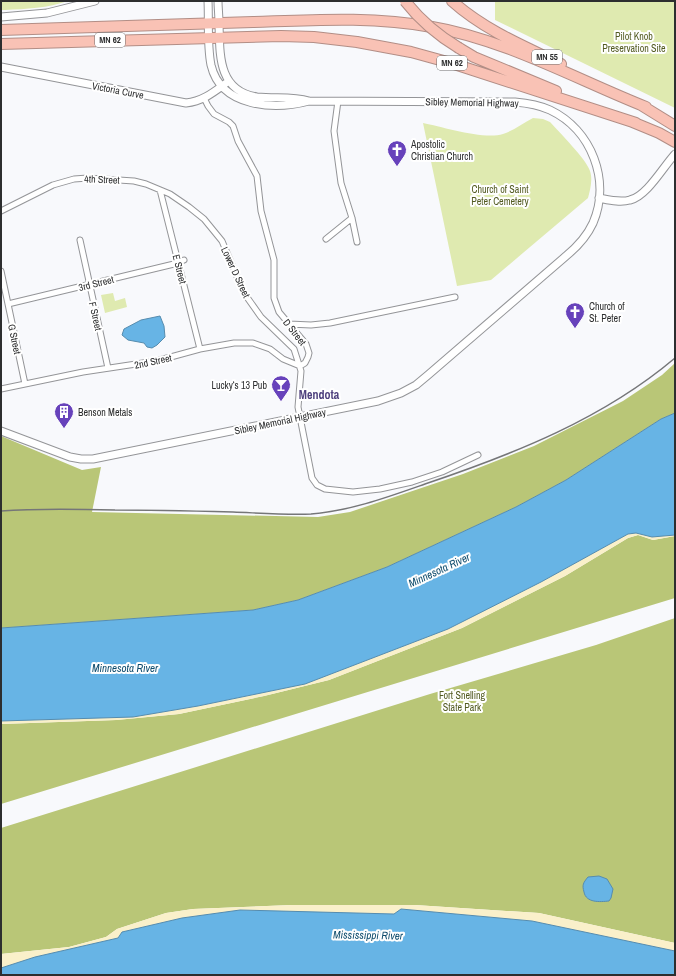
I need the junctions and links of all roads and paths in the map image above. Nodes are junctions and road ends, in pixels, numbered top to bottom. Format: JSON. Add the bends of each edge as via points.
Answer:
{"nodes":[{"id":1,"x":95,"y":1,"type":"edge"},
{"id":2,"x":208,"y":1,"type":"edge"},
{"id":3,"x":218,"y":1,"type":"edge"},
{"id":4,"x":405,"y":1,"type":"edge"},
{"id":5,"x":452,"y":1,"type":"edge"},
{"id":6,"x":1,"y":17,"type":"edge"},
{"id":7,"x":214,"y":23,"type":"junction"},
{"id":8,"x":1,"y":30,"type":"edge"},
{"id":9,"x":214,"y":37,"type":"junction"},
{"id":10,"x":1,"y":44,"type":"edge"},
{"id":11,"x":1,"y":67,"type":"edge"},
{"id":12,"x":229,"y":81,"type":"junction"},
{"id":13,"x":222,"y":86,"type":"junction"},
{"id":14,"x":204,"y":98,"type":"junction"},
{"id":15,"x":309,"y":100,"type":"junction"},
{"id":16,"x":338,"y":101,"type":"junction"},
{"id":17,"x":646,"y":107,"type":"junction"},
{"id":18,"x":636,"y":123,"type":"junction"},
{"id":19,"x":673,"y":124,"type":"edge"},
{"id":20,"x":675,"y":142,"type":"edge"},
{"id":21,"x":675,"y":154,"type":"edge"},
{"id":22,"x":160,"y":190,"type":"junction"},
{"id":23,"x":599,"y":198,"type":"junction"},
{"id":24,"x":1,"y":210,"type":"edge"},
{"id":25,"x":352,"y":218,"type":"junction"},
{"id":26,"x":326,"y":239,"type":"dead end"},
{"id":27,"x":80,"y":240,"type":"dead end"},
{"id":28,"x":357,"y":242,"type":"dead end"},
{"id":29,"x":184,"y":260,"type":"dead end"},
{"id":30,"x":178,"y":263,"type":"junction"},
{"id":31,"x":1,"y":271,"type":"edge"},
{"id":32,"x":89,"y":284,"type":"junction"},
{"id":33,"x":455,"y":297,"type":"dead end"},
{"id":34,"x":8,"y":304,"type":"junction"},
{"id":35,"x":289,"y":324,"type":"junction"},
{"id":36,"x":200,"y":349,"type":"junction"},
{"id":37,"x":300,"y":366,"type":"junction"},
{"id":38,"x":108,"y":368,"type":"junction"},
{"id":39,"x":24,"y":384,"type":"junction"},
{"id":40,"x":1,"y":389,"type":"edge"},
{"id":41,"x":299,"y":417,"type":"junction"},
{"id":42,"x":1,"y":431,"type":"edge"},
{"id":43,"x":478,"y":455,"type":"dead end"}],
"edges":[{"from":1,"to":6,"type":"main road","via":[[51,12]]},
{"from":2,"to":7,"type":"main road"},
{"from":3,"to":7,"type":"main road"},
{"from":4,"to":18,"type":"highway","bridge":true,"via":[[437,32],[474,57]]},
{"from":5,"to":17,"type":"highway","number":"MN 55","via":[[488,28]]},
{"from":7,"to":8,"type":"highway","number":"MN 62"},
{"from":7,"to":9,"type":"main road"},
{"from":7,"to":9,"type":"main road"},
{"from":7,"to":17,"type":"highway","number":"MN 62","via":[[362,19],[398,21],[433,27],[468,35],[502,47]]},
{"from":9,"to":10,"type":"highway","number":"MN 62"},
{"from":9,"to":12,"type":"main road","via":[[221,65]]},
{"from":9,"to":13,"type":"main road","via":[[211,65]]},
{"from":9,"to":18,"type":"highway","number":"MN 62","via":[[314,37],[399,49],[451,63]]},
{"from":11,"to":14,"type":"main road","name":"Victoria Curve","via":[[180,102],[193,102]]},
{"from":12,"to":13,"type":"main road","name":"Victoria Curve"},
{"from":12,"to":15,"type":"main road","via":[[250,96]]},
{"from":13,"to":14,"type":"main road","name":"Victoria Curve"},
{"from":13,"to":15,"type":"main road","via":[[235,97],[264,105],[298,104]]},
{"from":14,"to":35,"type":"street","name":"D Street","via":[[214,114],[233,126],[257,176],[261,211],[274,260],[274,298],[279,312]]},
{"from":15,"to":16,"type":"main road","name":"Sibley Memorial Highway"},
{"from":16,"to":23,"type":"main road","name":"Sibley Memorial Highway","via":[[515,102],[543,107],[570,123],[585,140],[596,166]]},
{"from":16,"to":25,"type":"street","via":[[334,132],[341,182]]},
{"from":17,"to":19,"type":"highway","number":"MN 55"},
{"from":18,"to":20,"type":"highway"},
{"from":21,"to":23,"type":"main road","via":[[640,195],[625,201]]},
{"from":22,"to":24,"type":"street","name":"4th Street","via":[[134,181],[74,179],[53,185]]},
{"from":22,"to":30,"type":"street","name":"E Street"},
{"from":22,"to":37,"type":"street","name":"Lower D Street","via":[[189,207],[215,232],[222,241],[244,294],[261,317],[294,349]]},
{"from":23,"to":41,"type":"main road","name":"Sibley Memorial Highway","via":[[592,224],[574,249],[421,381],[401,393],[384,399]]},
{"from":25,"to":26,"type":"street"},
{"from":25,"to":28,"type":"street"},
{"from":27,"to":32,"type":"street","name":"F Street"},
{"from":29,"to":30,"type":"street","name":"3rd Street"},
{"from":30,"to":32,"type":"street","name":"3rd Street"},
{"from":30,"to":36,"type":"street","name":"E Street"},
{"from":31,"to":34,"type":"street","name":"G Street"},
{"from":32,"to":34,"type":"street","name":"3rd Street"},
{"from":32,"to":38,"type":"street","name":"F Street"},
{"from":33,"to":35,"type":"street","via":[[330,323]]},
{"from":34,"to":39,"type":"street","name":"G Street"},
{"from":35,"to":37,"type":"street","name":"D Street","via":[[308,348],[308,358],[305,364]]},
{"from":36,"to":37,"type":"street","name":"2nd Street","via":[[234,342],[253,343],[270,349],[283,359]]},
{"from":36,"to":38,"type":"street","name":"2nd Street","via":[[156,362]]},
{"from":37,"to":41,"type":"street","name":"D Street"},
{"from":38,"to":39,"type":"street","name":"2nd Street"},
{"from":39,"to":40,"type":"street","name":"2nd Street"},
{"from":41,"to":42,"type":"main road","name":"Sibley Memorial Highway","via":[[102,458],[86,459],[65,455]]},
{"from":41,"to":43,"type":"street","name":"D Street","via":[[312,478],[317,485],[325,489],[353,492],[412,482],[442,472]]}]}
